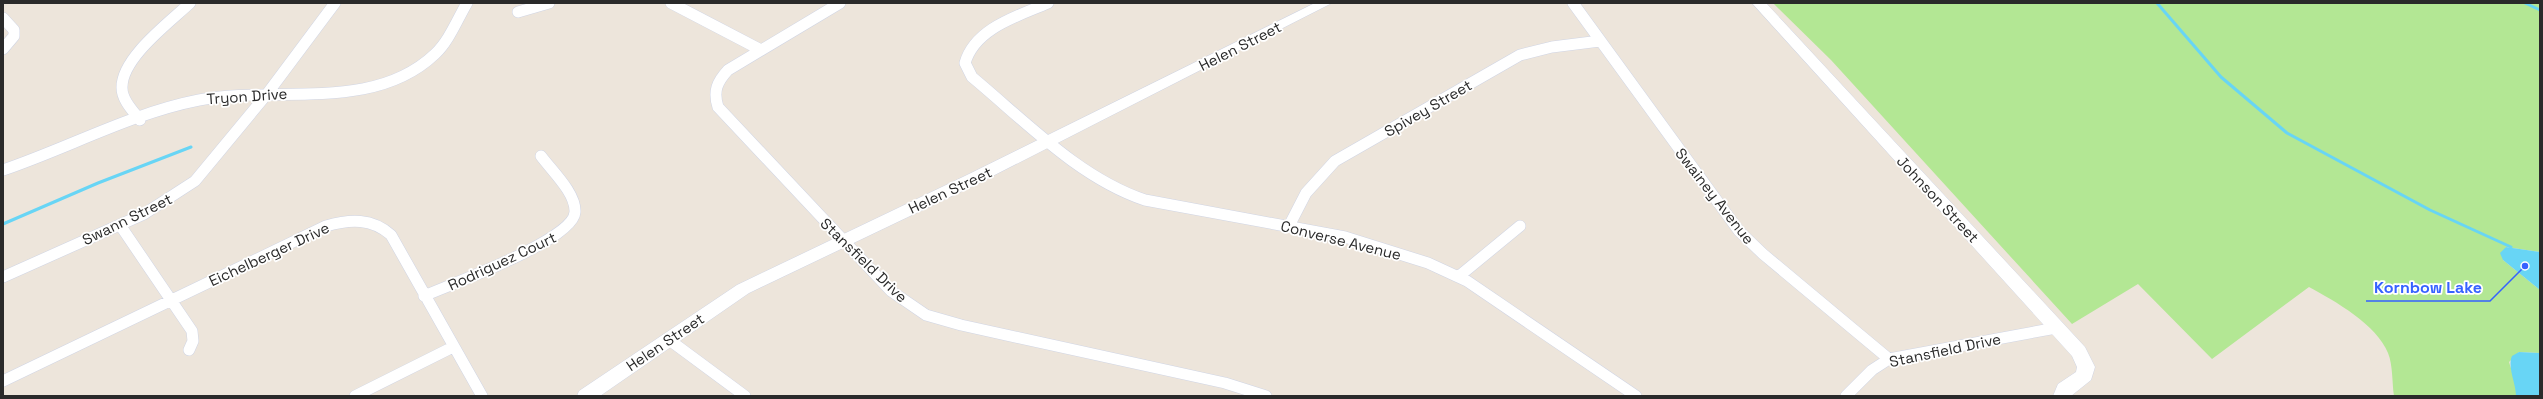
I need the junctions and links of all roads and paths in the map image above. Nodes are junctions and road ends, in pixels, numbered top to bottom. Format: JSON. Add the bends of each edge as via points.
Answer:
{"nodes":[{"id":1,"x":190,"y":3,"type":"edge"},
{"id":2,"x":335,"y":3,"type":"edge"},
{"id":3,"x":468,"y":3,"type":"edge"},
{"id":4,"x":549,"y":3,"type":"edge"},
{"id":5,"x":671,"y":3,"type":"edge"},
{"id":6,"x":840,"y":3,"type":"edge"},
{"id":7,"x":1048,"y":3,"type":"edge"},
{"id":8,"x":1326,"y":3,"type":"edge"},
{"id":9,"x":1573,"y":3,"type":"edge"},
{"id":10,"x":1759,"y":3,"type":"edge"},
{"id":11,"x":518,"y":12,"type":"dead end"},
{"id":12,"x":3,"y":18,"type":"edge"},
{"id":13,"x":1600,"y":41,"type":"junction"},
{"id":14,"x":3,"y":49,"type":"edge"},
{"id":15,"x":761,"y":50,"type":"junction"},
{"id":16,"x":267,"y":94,"type":"junction"},
{"id":17,"x":140,"y":120,"type":"junction"},
{"id":18,"x":1050,"y":141,"type":"junction"},
{"id":19,"x":541,"y":156,"type":"dead end"},
{"id":20,"x":3,"y":170,"type":"edge"},
{"id":21,"x":120,"y":225,"type":"junction"},
{"id":22,"x":1289,"y":226,"type":"junction"},
{"id":23,"x":1520,"y":226,"type":"dead end"},
{"id":24,"x":841,"y":240,"type":"junction"},
{"id":25,"x":3,"y":277,"type":"edge"},
{"id":26,"x":1458,"y":277,"type":"junction"},
{"id":27,"x":424,"y":296,"type":"junction"},
{"id":28,"x":170,"y":301,"type":"junction"},
{"id":29,"x":2056,"y":328,"type":"junction"},
{"id":30,"x":668,"y":339,"type":"junction"},
{"id":31,"x":453,"y":347,"type":"junction"},
{"id":32,"x":189,"y":350,"type":"dead end"},
{"id":33,"x":1889,"y":359,"type":"junction"},
{"id":34,"x":3,"y":381,"type":"edge"},
{"id":35,"x":355,"y":396,"type":"edge"},
{"id":36,"x":482,"y":396,"type":"edge"},
{"id":37,"x":586,"y":396,"type":"edge"},
{"id":38,"x":745,"y":396,"type":"edge"},
{"id":39,"x":1266,"y":396,"type":"edge"},
{"id":40,"x":1636,"y":396,"type":"edge"},
{"id":41,"x":1846,"y":396,"type":"edge"},
{"id":42,"x":2062,"y":396,"type":"edge"}],
"edges":[{"from":1,"to":17,"type":"street","via":[[126,69],[122,86],[124,96]]},
{"from":2,"to":16,"type":"street","name":"Swann Street"},
{"from":3,"to":16,"type":"street","name":"Tryon Drive","via":[[436,53],[406,73],[380,84],[351,90]]},
{"from":4,"to":11,"type":"street"},
{"from":5,"to":15,"type":"street"},
{"from":6,"to":15,"type":"street","name":"Stansfield Drive"},
{"from":7,"to":18,"type":"street","name":"Converse Avenue","via":[[978,39],[969,49],[965,63],[972,77]]},
{"from":8,"to":18,"type":"street","name":"Helen Street"},
{"from":9,"to":13,"type":"street","name":"Swainey Avenue"},
{"from":10,"to":29,"type":"street","name":"Johnson Street"},
{"from":12,"to":14,"type":"street","via":[[14,30],[14,36]]},
{"from":13,"to":22,"type":"street","name":"Spivey Street","via":[[1541,49],[1520,55],[1335,162],[1306,193]]},
{"from":13,"to":33,"type":"street","name":"Swainey Avenue","via":[[1739,231]]},
{"from":15,"to":24,"type":"street","name":"Stansfield Drive","via":[[732,67],[720,78],[715,89],[715,100],[718,107]]},
{"from":16,"to":17,"type":"street","name":"Tryon Drive","via":[[228,95],[199,100]]},
{"from":16,"to":21,"type":"street","name":"Swann Street","via":[[195,181],[164,202]]},
{"from":17,"to":20,"type":"street","name":"Tryon Drive"},
{"from":18,"to":22,"type":"street","name":"Converse Avenue","via":[[1090,175],[1139,198]]},
{"from":18,"to":24,"type":"street","name":"Helen Street"},
{"from":19,"to":27,"type":"street","name":"Rodriguez Court","via":[[575,205],[573,218],[567,228],[542,245]]},
{"from":21,"to":25,"type":"street","name":"Swann Street"},
{"from":21,"to":28,"type":"street"},
{"from":22,"to":26,"type":"street","name":"Converse Avenue","via":[[1371,244],[1428,263]]},
{"from":23,"to":26,"type":"street"},
{"from":24,"to":30,"type":"street","name":"Helen Street","via":[[743,289]]},
{"from":24,"to":39,"type":"street","name":"Stansfield Drive","via":[[891,291],[926,315],[1225,383]]},
{"from":26,"to":40,"type":"street","name":"Converse Avenue"},
{"from":27,"to":28,"type":"street","name":"Eichelberger Drive","via":[[385,228],[376,223],[357,221],[326,226]]},
{"from":27,"to":31,"type":"street","name":"Eichelberger Drive"},
{"from":28,"to":32,"type":"street","via":[[192,332],[193,341]]},
{"from":28,"to":34,"type":"street","name":"Eichelberger Drive"},
{"from":29,"to":33,"type":"street","name":"Stansfield Drive"},
{"from":29,"to":42,"type":"street","name":"Johnson Street","via":[[2079,352],[2086,367],[2085,375],[2065,389]]},
{"from":30,"to":37,"type":"street","name":"Helen Street"},
{"from":30,"to":38,"type":"street"},
{"from":31,"to":35,"type":"street"},
{"from":31,"to":36,"type":"street","name":"Eichelberger Drive"},
{"from":33,"to":41,"type":"street","name":"Stansfield Drive","via":[[1872,370]]}]}
